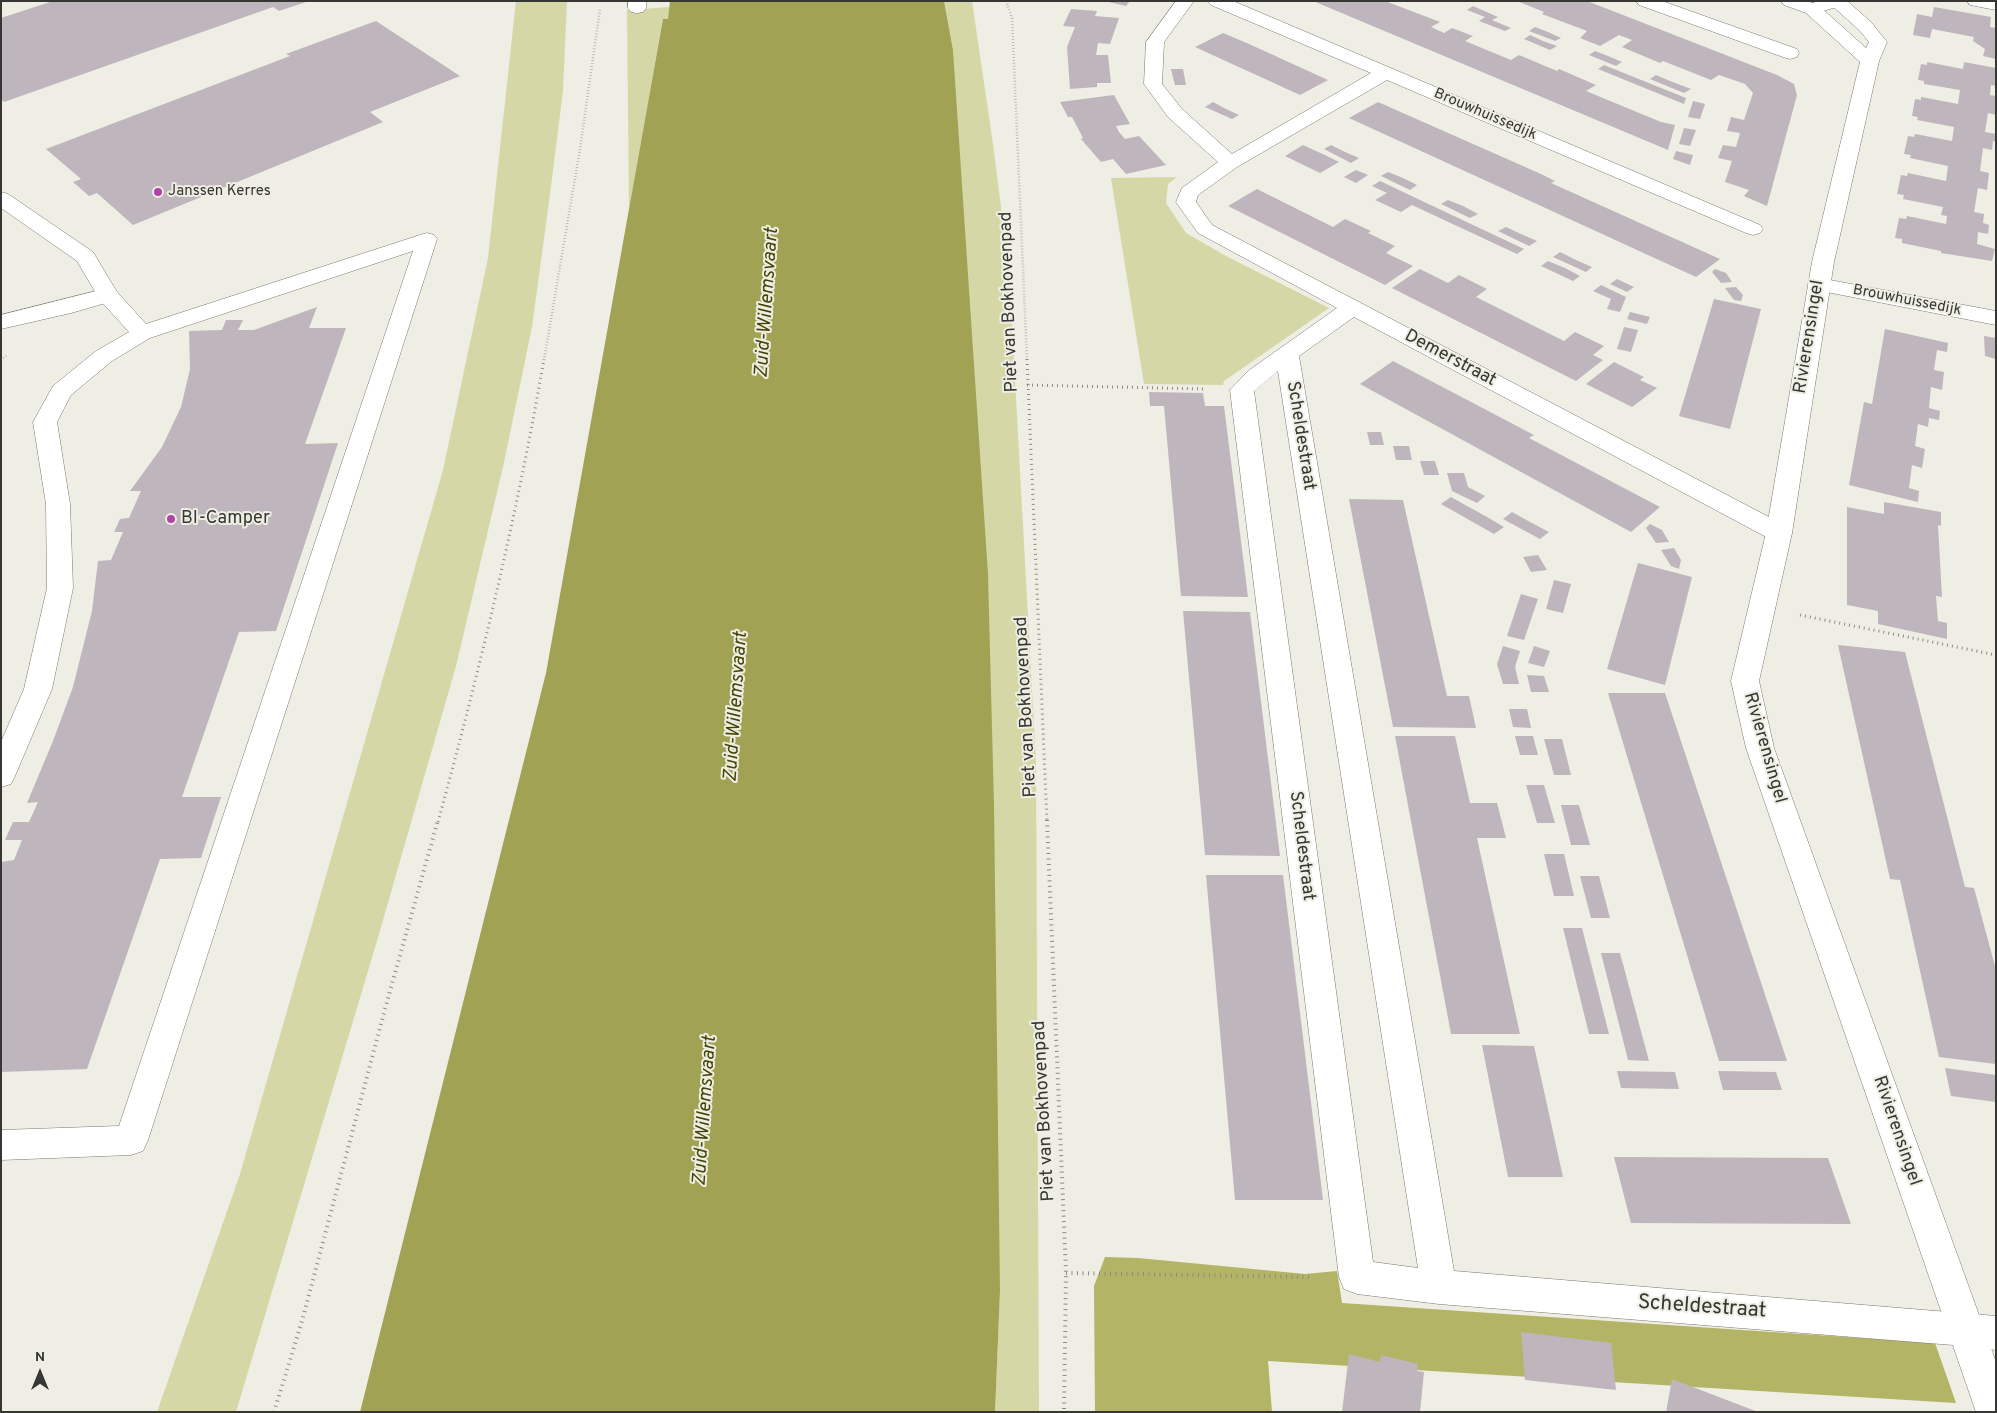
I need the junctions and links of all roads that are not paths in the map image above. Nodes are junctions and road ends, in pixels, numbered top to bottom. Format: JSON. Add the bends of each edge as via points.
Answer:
{"nodes":[{"id":1,"x":1185,"y":1,"type":"edge"},
{"id":2,"x":1217,"y":1,"type":"edge"},
{"id":3,"x":1645,"y":1,"type":"edge"},
{"id":4,"x":1790,"y":1,"type":"edge"},
{"id":5,"x":1837,"y":1,"type":"edge"},
{"id":6,"x":1976,"y":1,"type":"edge"},
{"id":7,"x":1996,"y":5,"type":"edge"},
{"id":8,"x":1812,"y":9,"type":"junction"},
{"id":9,"x":1790,"y":53,"type":"dead end"},
{"id":10,"x":1870,"y":61,"type":"junction"},
{"id":11,"x":1385,"y":73,"type":"junction"},
{"id":12,"x":1230,"y":162,"type":"junction"},
{"id":13,"x":1,"y":198,"type":"edge"},
{"id":14,"x":1753,"y":230,"type":"dead end"},
{"id":15,"x":1819,"y":284,"type":"junction"},
{"id":16,"x":108,"y":295,"type":"junction"},
{"id":17,"x":1353,"y":307,"type":"junction"},
{"id":18,"x":63,"y":308,"type":"junction"},
{"id":19,"x":1996,"y":318,"type":"edge"},
{"id":20,"x":1,"y":322,"type":"edge"},
{"id":21,"x":142,"y":333,"type":"junction"},
{"id":22,"x":1,"y":338,"type":"edge"},
{"id":23,"x":1287,"y":355,"type":"junction"},
{"id":24,"x":1779,"y":533,"type":"junction"},
{"id":25,"x":1,"y":776,"type":"edge"},
{"id":26,"x":1,"y":1145,"type":"edge"},
{"id":27,"x":1439,"y":1288,"type":"junction"},
{"id":28,"x":1981,"y":1331,"type":"edge"},
{"id":29,"x":1996,"y":1412,"type":"edge"}],
"edges":[{"from":1,"to":12,"type":"street","via":[[1155,42],[1153,84],[1175,113]]},
{"from":2,"to":11,"type":"street","name":"Brouwhuissedijk"},
{"from":3,"to":9,"type":"street"},
{"from":4,"to":8,"type":"street"},
{"from":5,"to":8,"type":"street"},
{"from":5,"to":10,"type":"street","name":"Rivierensingel","via":[[1878,42]]},
{"from":6,"to":7,"type":"street"},
{"from":8,"to":10,"type":"street"},
{"from":10,"to":15,"type":"street","name":"Rivierensingel"},
{"from":11,"to":12,"type":"street","name":"Demerstraat"},
{"from":11,"to":14,"type":"street","name":"Brouwhuissedijk"},
{"from":12,"to":17,"type":"street","name":"Demerstraat","via":[[1189,192],[1186,202],[1205,230]]},
{"from":13,"to":16,"type":"street","via":[[85,257]]},
{"from":15,"to":19,"type":"street","name":"Brouwhuissedijk"},
{"from":15,"to":24,"type":"street","name":"Rivierensingel"},
{"from":16,"to":18,"type":"street"},
{"from":16,"to":21,"type":"street"},
{"from":17,"to":23,"type":"street","name":"Scheldestraat"},
{"from":17,"to":24,"type":"street","name":"Demerstraat"},
{"from":18,"to":20,"type":"street"},
{"from":18,"to":22,"type":"street"},
{"from":21,"to":25,"type":"street","via":[[104,356],[61,390],[45,422],[58,504],[60,588],[38,689]]},
{"from":21,"to":26,"type":"street","via":[[427,239],[131,1140]]},
{"from":23,"to":27,"type":"street","name":"Scheldestraat"},
{"from":23,"to":27,"type":"street","name":"Scheldestraat","via":[[1242,390],[1357,1277]]},
{"from":24,"to":28,"type":"street","name":"Rivierensingel","via":[[1745,681],[1760,748]]},
{"from":27,"to":28,"type":"street","name":"Scheldestraat"},
{"from":28,"to":29,"type":"street","name":"Rivierensingel"}]}
